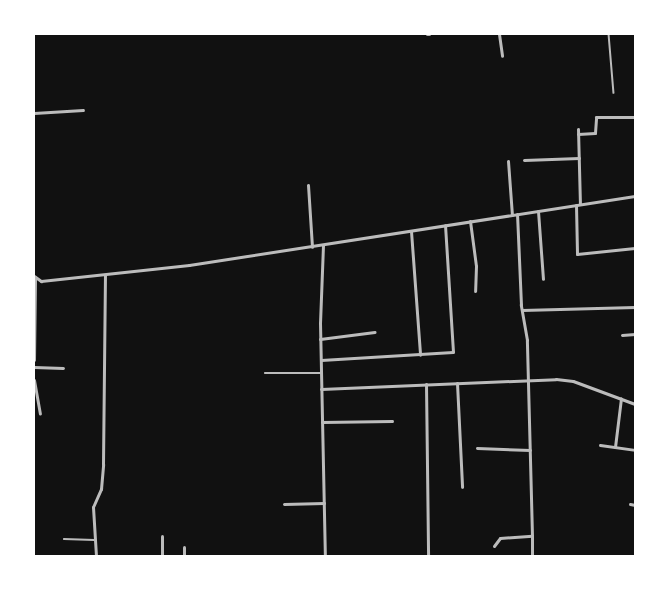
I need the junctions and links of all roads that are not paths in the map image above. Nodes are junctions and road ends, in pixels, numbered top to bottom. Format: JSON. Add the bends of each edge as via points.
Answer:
{"nodes":[{"id":1,"x":499,"y":34,"type":"edge"},
{"id":2,"x":609,"y":34,"type":"edge"},
{"id":3,"x":502,"y":56,"type":"dead end"},
{"id":4,"x":614,"y":93,"type":"dead end"},
{"id":5,"x":83,"y":110,"type":"dead end"},
{"id":6,"x":34,"y":113,"type":"edge"},
{"id":7,"x":635,"y":117,"type":"edge"},
{"id":8,"x":578,"y":129,"type":"dead end"},
{"id":9,"x":578,"y":134,"type":"junction"},
{"id":10,"x":579,"y":158,"type":"junction"},
{"id":11,"x":524,"y":160,"type":"dead end"},
{"id":12,"x":508,"y":161,"type":"dead end"},
{"id":13,"x":308,"y":185,"type":"dead end"},
{"id":14,"x":635,"y":196,"type":"edge"},
{"id":15,"x":578,"y":204,"type":"junction"},
{"id":16,"x":538,"y":211,"type":"junction"},
{"id":17,"x":517,"y":214,"type":"junction"},
{"id":18,"x":512,"y":215,"type":"junction"},
{"id":19,"x":470,"y":221,"type":"junction"},
{"id":20,"x":445,"y":225,"type":"junction"},
{"id":21,"x":411,"y":231,"type":"junction"},
{"id":22,"x":323,"y":245,"type":"junction"},
{"id":23,"x":312,"y":247,"type":"junction"},
{"id":24,"x":635,"y":248,"type":"edge"},
{"id":25,"x":105,"y":275,"type":"junction"},
{"id":26,"x":35,"y":277,"type":"edge"},
{"id":27,"x":543,"y":279,"type":"dead end"},
{"id":28,"x":475,"y":291,"type":"dead end"},
{"id":29,"x":635,"y":307,"type":"edge"},
{"id":30,"x":522,"y":310,"type":"junction"},
{"id":31,"x":375,"y":332,"type":"dead end"},
{"id":32,"x":635,"y":334,"type":"edge"},
{"id":33,"x":622,"y":335,"type":"dead end"},
{"id":34,"x":320,"y":339,"type":"junction"},
{"id":35,"x":420,"y":355,"type":"junction"},
{"id":36,"x":34,"y":360,"type":"edge"},
{"id":37,"x":321,"y":360,"type":"junction"},
{"id":38,"x":34,"y":367,"type":"edge"},
{"id":39,"x":63,"y":368,"type":"dead end"},
{"id":40,"x":265,"y":373,"type":"dead end"},
{"id":41,"x":321,"y":373,"type":"junction"},
{"id":42,"x":529,"y":379,"type":"junction"},
{"id":43,"x":34,"y":380,"type":"edge"},
{"id":44,"x":457,"y":383,"type":"junction"},
{"id":45,"x":426,"y":384,"type":"junction"},
{"id":46,"x":321,"y":390,"type":"junction"},
{"id":47,"x":621,"y":398,"type":"junction"},
{"id":48,"x":635,"y":404,"type":"edge"},
{"id":49,"x":40,"y":413,"type":"dead end"},
{"id":50,"x":392,"y":421,"type":"dead end"},
{"id":51,"x":322,"y":422,"type":"junction"},
{"id":52,"x":600,"y":444,"type":"dead end"},
{"id":53,"x":615,"y":447,"type":"junction"},
{"id":54,"x":477,"y":448,"type":"dead end"},
{"id":55,"x":530,"y":450,"type":"junction"},
{"id":56,"x":635,"y":450,"type":"edge"},
{"id":57,"x":462,"y":487,"type":"dead end"},
{"id":58,"x":324,"y":503,"type":"junction"},
{"id":59,"x":284,"y":504,"type":"dead end"},
{"id":60,"x":630,"y":504,"type":"dead end"},
{"id":61,"x":635,"y":505,"type":"edge"},
{"id":62,"x":162,"y":536,"type":"dead end"},
{"id":63,"x":532,"y":536,"type":"junction"},
{"id":64,"x":64,"y":539,"type":"dead end"},
{"id":65,"x":94,"y":540,"type":"junction"},
{"id":66,"x":184,"y":546,"type":"dead end"},
{"id":67,"x":494,"y":546,"type":"dead end"},
{"id":68,"x":96,"y":556,"type":"edge"},
{"id":69,"x":162,"y":556,"type":"edge"},
{"id":70,"x":184,"y":556,"type":"edge"},
{"id":71,"x":325,"y":556,"type":"edge"},
{"id":72,"x":428,"y":556,"type":"edge"},
{"id":73,"x":532,"y":556,"type":"edge"}],
"edges":[{"from":1,"to":3,"type":"street"},
{"from":2,"to":4,"type":"lane"},
{"from":5,"to":6,"type":"street"},
{"from":7,"to":9,"type":"street","via":[[596,117],[595,133]]},
{"from":8,"to":9,"type":"street"},
{"from":9,"to":10,"type":"street"},
{"from":10,"to":11,"type":"street"},
{"from":10,"to":15,"type":"street"},
{"from":12,"to":18,"type":"street"},
{"from":13,"to":23,"type":"street"},
{"from":14,"to":15,"type":"street"},
{"from":15,"to":16,"type":"street"},
{"from":15,"to":24,"type":"street","via":[[577,254]]},
{"from":16,"to":17,"type":"street"},
{"from":16,"to":27,"type":"street"},
{"from":17,"to":18,"type":"street"},
{"from":17,"to":30,"type":"street"},
{"from":18,"to":19,"type":"street"},
{"from":19,"to":20,"type":"street"},
{"from":19,"to":28,"type":"street","via":[[477,269]]},
{"from":20,"to":21,"type":"street"},
{"from":20,"to":35,"type":"street","via":[[453,352]]},
{"from":21,"to":22,"type":"street"},
{"from":21,"to":35,"type":"street"},
{"from":22,"to":23,"type":"street"},
{"from":22,"to":34,"type":"street"},
{"from":23,"to":25,"type":"street"},
{"from":25,"to":26,"type":"street","via":[[41,281]]},
{"from":25,"to":65,"type":"street","via":[[103,464],[101,489],[93,507]]},
{"from":26,"to":36,"type":"street"},
{"from":29,"to":30,"type":"street"},
{"from":30,"to":42,"type":"street"},
{"from":31,"to":34,"type":"street"},
{"from":32,"to":33,"type":"street"},
{"from":34,"to":37,"type":"street"},
{"from":35,"to":37,"type":"street"},
{"from":37,"to":41,"type":"street"},
{"from":38,"to":39,"type":"street"},
{"from":40,"to":41,"type":"lane"},
{"from":41,"to":46,"type":"street"},
{"from":42,"to":44,"type":"street"},
{"from":42,"to":47,"type":"street","via":[[573,381]]},
{"from":42,"to":55,"type":"street"},
{"from":43,"to":49,"type":"street"},
{"from":44,"to":45,"type":"street"},
{"from":44,"to":57,"type":"street"},
{"from":45,"to":46,"type":"street"},
{"from":45,"to":72,"type":"street"},
{"from":46,"to":51,"type":"street"},
{"from":47,"to":48,"type":"street"},
{"from":47,"to":53,"type":"street"},
{"from":50,"to":51,"type":"street"},
{"from":51,"to":58,"type":"street"},
{"from":52,"to":53,"type":"street"},
{"from":53,"to":56,"type":"street"},
{"from":54,"to":55,"type":"street"},
{"from":55,"to":63,"type":"street"},
{"from":58,"to":59,"type":"street"},
{"from":58,"to":71,"type":"street"},
{"from":60,"to":61,"type":"street"},
{"from":62,"to":69,"type":"street"},
{"from":63,"to":67,"type":"street","via":[[500,538]]},
{"from":63,"to":73,"type":"street"},
{"from":64,"to":65,"type":"lane"},
{"from":65,"to":68,"type":"street"},
{"from":66,"to":70,"type":"street"}]}
